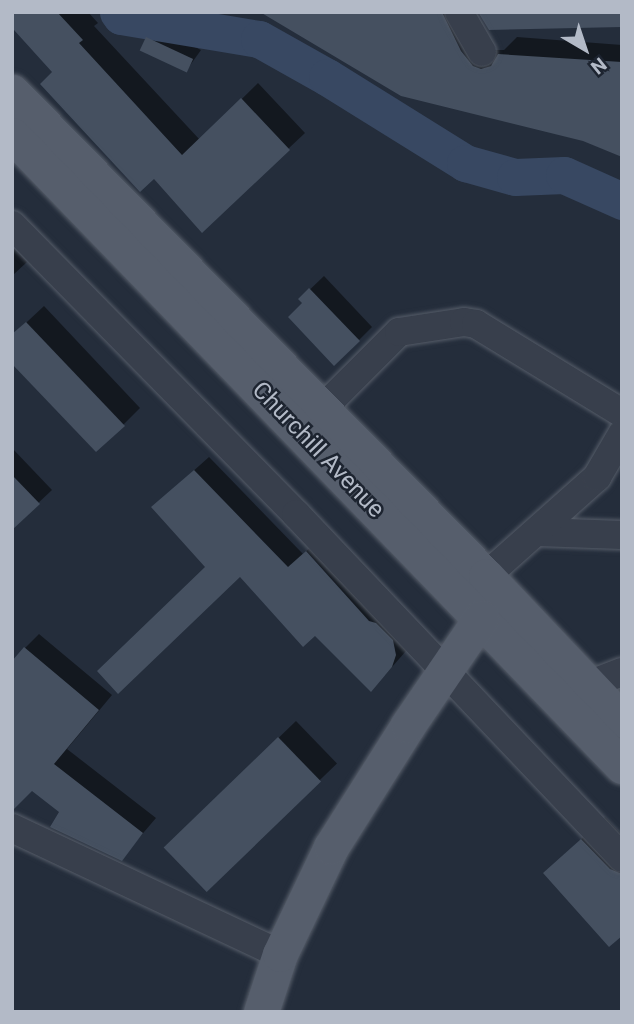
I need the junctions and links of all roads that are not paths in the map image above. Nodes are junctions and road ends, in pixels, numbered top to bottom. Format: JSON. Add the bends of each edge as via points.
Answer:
{"nodes":[{"id":1,"x":459,"y":12,"type":"edge"},
{"id":2,"x":482,"y":52,"type":"dead end"},
{"id":3,"x":12,"y":92,"type":"edge"},
{"id":4,"x":12,"y":135,"type":"edge"},
{"id":5,"x":12,"y":225,"type":"edge"},
{"id":6,"x":322,"y":409,"type":"junction"},
{"id":7,"x":622,"y":413,"type":"edge"},
{"id":8,"x":622,"y":434,"type":"edge"},
{"id":9,"x":538,"y":532,"type":"junction"},
{"id":10,"x":622,"y":535,"type":"edge"},
{"id":11,"x":486,"y":576,"type":"junction"},
{"id":12,"x":481,"y":618,"type":"junction"},
{"id":13,"x":444,"y":670,"type":"junction"},
{"id":14,"x":622,"y":672,"type":"edge"},
{"id":15,"x":588,"y":685,"type":"junction"},
{"id":16,"x":622,"y":720,"type":"edge"},
{"id":17,"x":622,"y":765,"type":"edge"},
{"id":18,"x":12,"y":828,"type":"edge"},
{"id":19,"x":622,"y":858,"type":"edge"},
{"id":20,"x":280,"y":954,"type":"junction"},
{"id":21,"x":261,"y":1012,"type":"edge"}],
"edges":[{"from":1,"to":2,"type":"street"},
{"from":3,"to":6,"type":"main road","name":"Churchill Avenue"},
{"from":4,"to":12,"type":"main road","name":"Churchill Avenue"},
{"from":5,"to":13,"type":"street"},
{"from":6,"to":7,"type":"street","via":[[399,332],[464,322],[476,324]]},
{"from":6,"to":11,"type":"main road","name":"Churchill Avenue"},
{"from":8,"to":9,"type":"street","via":[[597,477]]},
{"from":9,"to":10,"type":"street"},
{"from":9,"to":11,"type":"street"},
{"from":11,"to":15,"type":"main road","name":"Churchill Avenue"},
{"from":12,"to":13,"type":"main road"},
{"from":12,"to":17,"type":"main road","name":"Churchill Avenue"},
{"from":13,"to":19,"type":"street"},
{"from":13,"to":20,"type":"main road","via":[[331,848]]},
{"from":14,"to":15,"type":"street"},
{"from":15,"to":16,"type":"main road","name":"Churchill Avenue"},
{"from":18,"to":20,"type":"street"},
{"from":20,"to":21,"type":"main road"}]}
